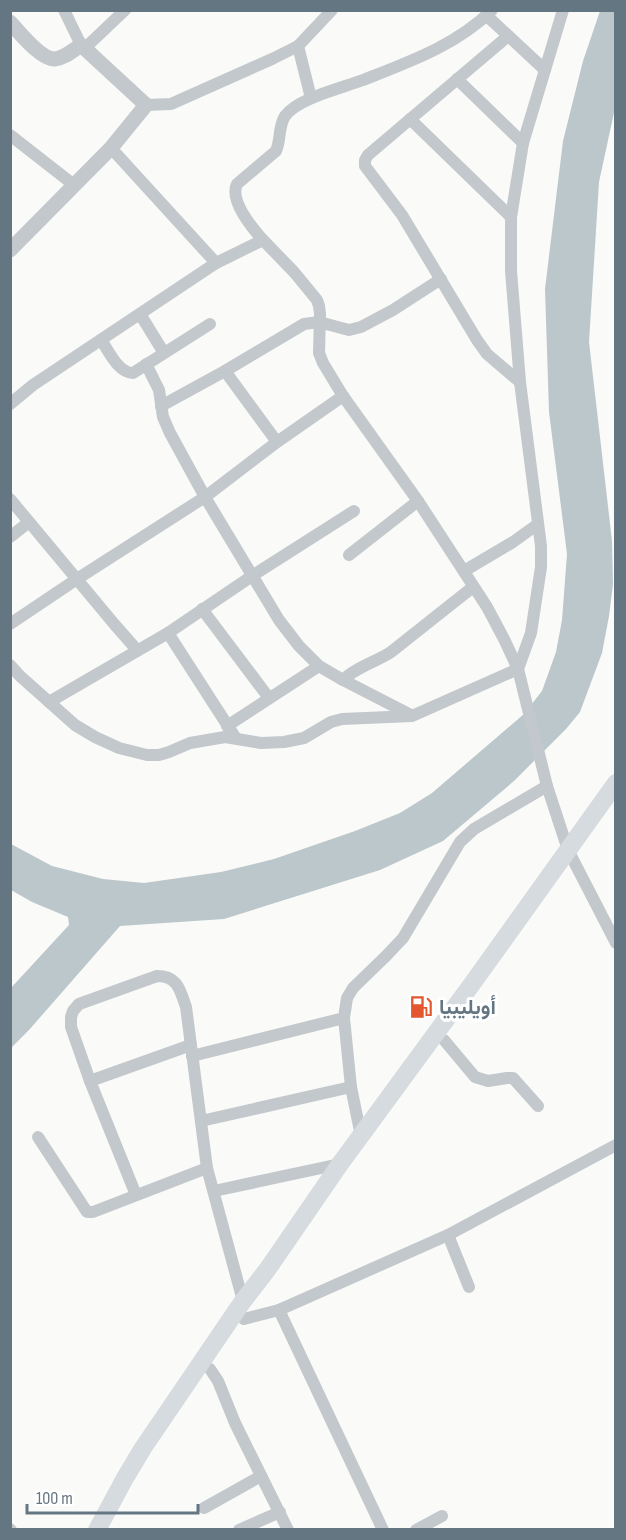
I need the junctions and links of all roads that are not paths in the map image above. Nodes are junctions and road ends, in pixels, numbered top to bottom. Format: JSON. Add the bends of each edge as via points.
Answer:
{"nodes":[{"id":1,"x":64,"y":10,"type":"edge"},
{"id":2,"x":124,"y":10,"type":"edge"},
{"id":3,"x":332,"y":10,"type":"edge"},
{"id":4,"x":563,"y":10,"type":"edge"},
{"id":5,"x":489,"y":13,"type":"edge"},
{"id":6,"x":10,"y":22,"type":"edge"},
{"id":7,"x":507,"y":36,"type":"junction"},
{"id":8,"x":83,"y":46,"type":"junction"},
{"id":9,"x":298,"y":46,"type":"junction"},
{"id":10,"x":544,"y":70,"type":"junction"},
{"id":11,"x":457,"y":79,"type":"junction"},
{"id":12,"x":311,"y":98,"type":"junction"},
{"id":13,"x":146,"y":105,"type":"junction"},
{"id":14,"x":410,"y":119,"type":"junction"},
{"id":15,"x":10,"y":135,"type":"edge"},
{"id":16,"x":523,"y":143,"type":"junction"},
{"id":17,"x":111,"y":148,"type":"junction"},
{"id":18,"x":74,"y":185,"type":"junction"},
{"id":19,"x":511,"y":217,"type":"junction"},
{"id":20,"x":263,"y":240,"type":"junction"},
{"id":21,"x":10,"y":250,"type":"edge"},
{"id":22,"x":216,"y":263,"type":"junction"},
{"id":23,"x":441,"y":279,"type":"junction"},
{"id":24,"x":140,"y":314,"type":"junction"},
{"id":25,"x":320,"y":322,"type":"junction"},
{"id":26,"x":210,"y":324,"type":"dead end"},
{"id":27,"x":101,"y":340,"type":"junction"},
{"id":28,"x":164,"y":353,"type":"junction"},
{"id":29,"x":146,"y":364,"type":"junction"},
{"id":30,"x":225,"y":371,"type":"junction"},
{"id":31,"x":520,"y":382,"type":"junction"},
{"id":32,"x":343,"y":396,"type":"junction"},
{"id":33,"x":10,"y":404,"type":"edge"},
{"id":34,"x":161,"y":406,"type":"junction"},
{"id":35,"x":277,"y":442,"type":"junction"},
{"id":36,"x":205,"y":497,"type":"junction"},
{"id":37,"x":10,"y":499,"type":"edge"},
{"id":38,"x":418,"y":501,"type":"junction"},
{"id":39,"x":354,"y":511,"type":"dead end"},
{"id":40,"x":30,"y":522,"type":"junction"},
{"id":41,"x":538,"y":524,"type":"junction"},
{"id":42,"x":10,"y":537,"type":"edge"},
{"id":43,"x":349,"y":555,"type":"dead end"},
{"id":44,"x":464,"y":571,"type":"junction"},
{"id":45,"x":252,"y":576,"type":"junction"},
{"id":46,"x":77,"y":579,"type":"junction"},
{"id":47,"x":473,"y":587,"type":"junction"},
{"id":48,"x":202,"y":609,"type":"junction"},
{"id":49,"x":10,"y":624,"type":"edge"},
{"id":50,"x":168,"y":633,"type":"junction"},
{"id":51,"x":137,"y":650,"type":"junction"},
{"id":52,"x":10,"y":664,"type":"edge"},
{"id":53,"x":319,"y":666,"type":"junction"},
{"id":54,"x":518,"y":669,"type":"junction"},
{"id":55,"x":343,"y":680,"type":"junction"},
{"id":56,"x":269,"y":698,"type":"junction"},
{"id":57,"x":49,"y":702,"type":"junction"},
{"id":58,"x":412,"y":716,"type":"junction"},
{"id":59,"x":227,"y":726,"type":"junction"},
{"id":60,"x":235,"y":737,"type":"junction"},
{"id":61,"x":615,"y":783,"type":"edge"},
{"id":62,"x":547,"y":786,"type":"junction"},
{"id":63,"x":615,"y":801,"type":"edge"},
{"id":64,"x":571,"y":855,"type":"junction"},
{"id":65,"x":611,"y":924,"type":"edge"},
{"id":66,"x":615,"y":943,"type":"edge"},
{"id":67,"x":344,"y":1018,"type":"junction"},
{"id":68,"x":444,"y":1040,"type":"junction"},
{"id":69,"x":192,"y":1050,"type":"junction"},
{"id":70,"x":90,"y":1081,"type":"junction"},
{"id":71,"x":351,"y":1087,"type":"junction"},
{"id":72,"x":538,"y":1106,"type":"dead end"},
{"id":73,"x":201,"y":1121,"type":"junction"},
{"id":74,"x":361,"y":1136,"type":"junction"},
{"id":75,"x":38,"y":1137,"type":"dead end"},
{"id":76,"x":615,"y":1145,"type":"edge"},
{"id":77,"x":340,"y":1164,"type":"junction"},
{"id":78,"x":207,"y":1168,"type":"junction"},
{"id":79,"x":214,"y":1191,"type":"junction"},
{"id":80,"x":136,"y":1196,"type":"junction"},
{"id":81,"x":448,"y":1235,"type":"junction"},
{"id":82,"x":469,"y":1287,"type":"dead end"},
{"id":83,"x":244,"y":1310,"type":"junction"},
{"id":84,"x":279,"y":1310,"type":"junction"},
{"id":85,"x":210,"y":1369,"type":"junction"},
{"id":86,"x":261,"y":1476,"type":"junction"},
{"id":87,"x":204,"y":1508,"type":"dead end"},
{"id":88,"x":280,"y":1512,"type":"junction"},
{"id":89,"x":442,"y":1516,"type":"dead end"},
{"id":90,"x":97,"y":1530,"type":"edge"},
{"id":91,"x":108,"y":1530,"type":"edge"},
{"id":92,"x":239,"y":1530,"type":"edge"},
{"id":93,"x":288,"y":1530,"type":"edge"},
{"id":94,"x":383,"y":1530,"type":"edge"},
{"id":95,"x":416,"y":1530,"type":"edge"}],
"edges":[{"from":1,"to":8,"type":"street"},
{"from":2,"to":8,"type":"street"},
{"from":3,"to":9,"type":"street"},
{"from":4,"to":10,"type":"street"},
{"from":5,"to":7,"type":"street"},
{"from":5,"to":12,"type":"street","via":[[454,40],[420,57]]},
{"from":6,"to":8,"type":"street","via":[[51,59]]},
{"from":7,"to":10,"type":"street"},
{"from":7,"to":11,"type":"street"},
{"from":8,"to":13,"type":"street"},
{"from":9,"to":12,"type":"street"},
{"from":9,"to":13,"type":"street","via":[[171,104]]},
{"from":10,"to":16,"type":"street"},
{"from":11,"to":14,"type":"street"},
{"from":11,"to":16,"type":"street"},
{"from":12,"to":20,"type":"street","via":[[291,109],[281,125],[276,151],[235,188],[247,222]]},
{"from":13,"to":17,"type":"street"},
{"from":14,"to":19,"type":"street"},
{"from":14,"to":23,"type":"street","via":[[368,154],[365,166],[402,215]]},
{"from":15,"to":18,"type":"street"},
{"from":16,"to":19,"type":"street"},
{"from":17,"to":18,"type":"street"},
{"from":17,"to":22,"type":"street"},
{"from":18,"to":21,"type":"street"},
{"from":19,"to":31,"type":"street"},
{"from":20,"to":22,"type":"street"},
{"from":20,"to":25,"type":"street","via":[[317,300]]},
{"from":22,"to":24,"type":"street"},
{"from":23,"to":25,"type":"street","via":[[361,327],[349,330]]},
{"from":23,"to":31,"type":"street","via":[[477,340]]},
{"from":24,"to":27,"type":"street"},
{"from":24,"to":28,"type":"street"},
{"from":25,"to":30,"type":"street","via":[[304,324]]},
{"from":25,"to":32,"type":"street","via":[[319,353]]},
{"from":26,"to":28,"type":"street"},
{"from":27,"to":29,"type":"street","via":[[128,373]]},
{"from":27,"to":33,"type":"street"},
{"from":28,"to":29,"type":"street"},
{"from":29,"to":34,"type":"street","via":[[159,390]]},
{"from":30,"to":34,"type":"street"},
{"from":30,"to":35,"type":"street"},
{"from":31,"to":41,"type":"street"},
{"from":32,"to":35,"type":"street"},
{"from":32,"to":38,"type":"street"},
{"from":34,"to":36,"type":"street","via":[[170,434]]},
{"from":35,"to":36,"type":"street"},
{"from":36,"to":45,"type":"street"},
{"from":36,"to":46,"type":"street"},
{"from":37,"to":40,"type":"street"},
{"from":38,"to":43,"type":"street"},
{"from":38,"to":44,"type":"street"},
{"from":39,"to":45,"type":"street"},
{"from":40,"to":42,"type":"street"},
{"from":40,"to":46,"type":"street"},
{"from":41,"to":44,"type":"street"},
{"from":41,"to":54,"type":"street","via":[[541,567],[537,598],[531,633]]},
{"from":44,"to":47,"type":"street"},
{"from":45,"to":48,"type":"street"},
{"from":45,"to":53,"type":"street","via":[[279,620]]},
{"from":46,"to":49,"type":"street"},
{"from":46,"to":51,"type":"street"},
{"from":47,"to":54,"type":"street"},
{"from":47,"to":55,"type":"street","via":[[391,652]]},
{"from":48,"to":50,"type":"street"},
{"from":48,"to":56,"type":"street"},
{"from":50,"to":51,"type":"street"},
{"from":50,"to":59,"type":"street"},
{"from":51,"to":57,"type":"street"},
{"from":52,"to":57,"type":"street"},
{"from":53,"to":55,"type":"street"},
{"from":53,"to":56,"type":"street"},
{"from":54,"to":58,"type":"street"},
{"from":54,"to":62,"type":"street"},
{"from":55,"to":58,"type":"street"},
{"from":56,"to":59,"type":"street"},
{"from":57,"to":60,"type":"street","via":[[94,737],[147,755],[159,755],[190,743]]},
{"from":58,"to":60,"type":"street","via":[[342,718],[304,738],[284,742]]},
{"from":59,"to":60,"type":"street"},
{"from":61,"to":64,"type":"main road"},
{"from":62,"to":64,"type":"street"},
{"from":62,"to":67,"type":"street","via":[[474,829],[460,842],[403,938],[353,988]]},
{"from":63,"to":64,"type":"main road"},
{"from":64,"to":65,"type":"street"},
{"from":64,"to":68,"type":"main road"},
{"from":64,"to":74,"type":"main road"},
{"from":65,"to":66,"type":"street"},
{"from":67,"to":69,"type":"street"},
{"from":67,"to":71,"type":"street"},
{"from":68,"to":72,"type":"street","via":[[475,1077],[488,1081],[513,1078]]},
{"from":68,"to":83,"type":"main road","via":[[310,1229]]},
{"from":69,"to":70,"type":"street"},
{"from":69,"to":70,"type":"street","via":[[181,993],[173,980],[157,976],[79,1004],[73,1011],[71,1028]]},
{"from":69,"to":73,"type":"street"},
{"from":70,"to":80,"type":"street"},
{"from":71,"to":73,"type":"street"},
{"from":71,"to":74,"type":"street"},
{"from":73,"to":78,"type":"street"},
{"from":74,"to":77,"type":"main road"},
{"from":75,"to":80,"type":"street","via":[[87,1212]]},
{"from":76,"to":81,"type":"street"},
{"from":77,"to":79,"type":"street"},
{"from":77,"to":83,"type":"main road"},
{"from":78,"to":79,"type":"street"},
{"from":78,"to":80,"type":"street"},
{"from":79,"to":83,"type":"street"},
{"from":81,"to":82,"type":"street"},
{"from":81,"to":84,"type":"street"},
{"from":83,"to":84,"type":"street"},
{"from":83,"to":85,"type":"main road"},
{"from":83,"to":90,"type":"main road","via":[[137,1458]]},
{"from":84,"to":94,"type":"street"},
{"from":85,"to":86,"type":"street"},
{"from":85,"to":91,"type":"main road","via":[[136,1480]]},
{"from":86,"to":87,"type":"street"},
{"from":86,"to":88,"type":"street"},
{"from":88,"to":92,"type":"street"},
{"from":88,"to":93,"type":"street"},
{"from":89,"to":95,"type":"street"}]}
